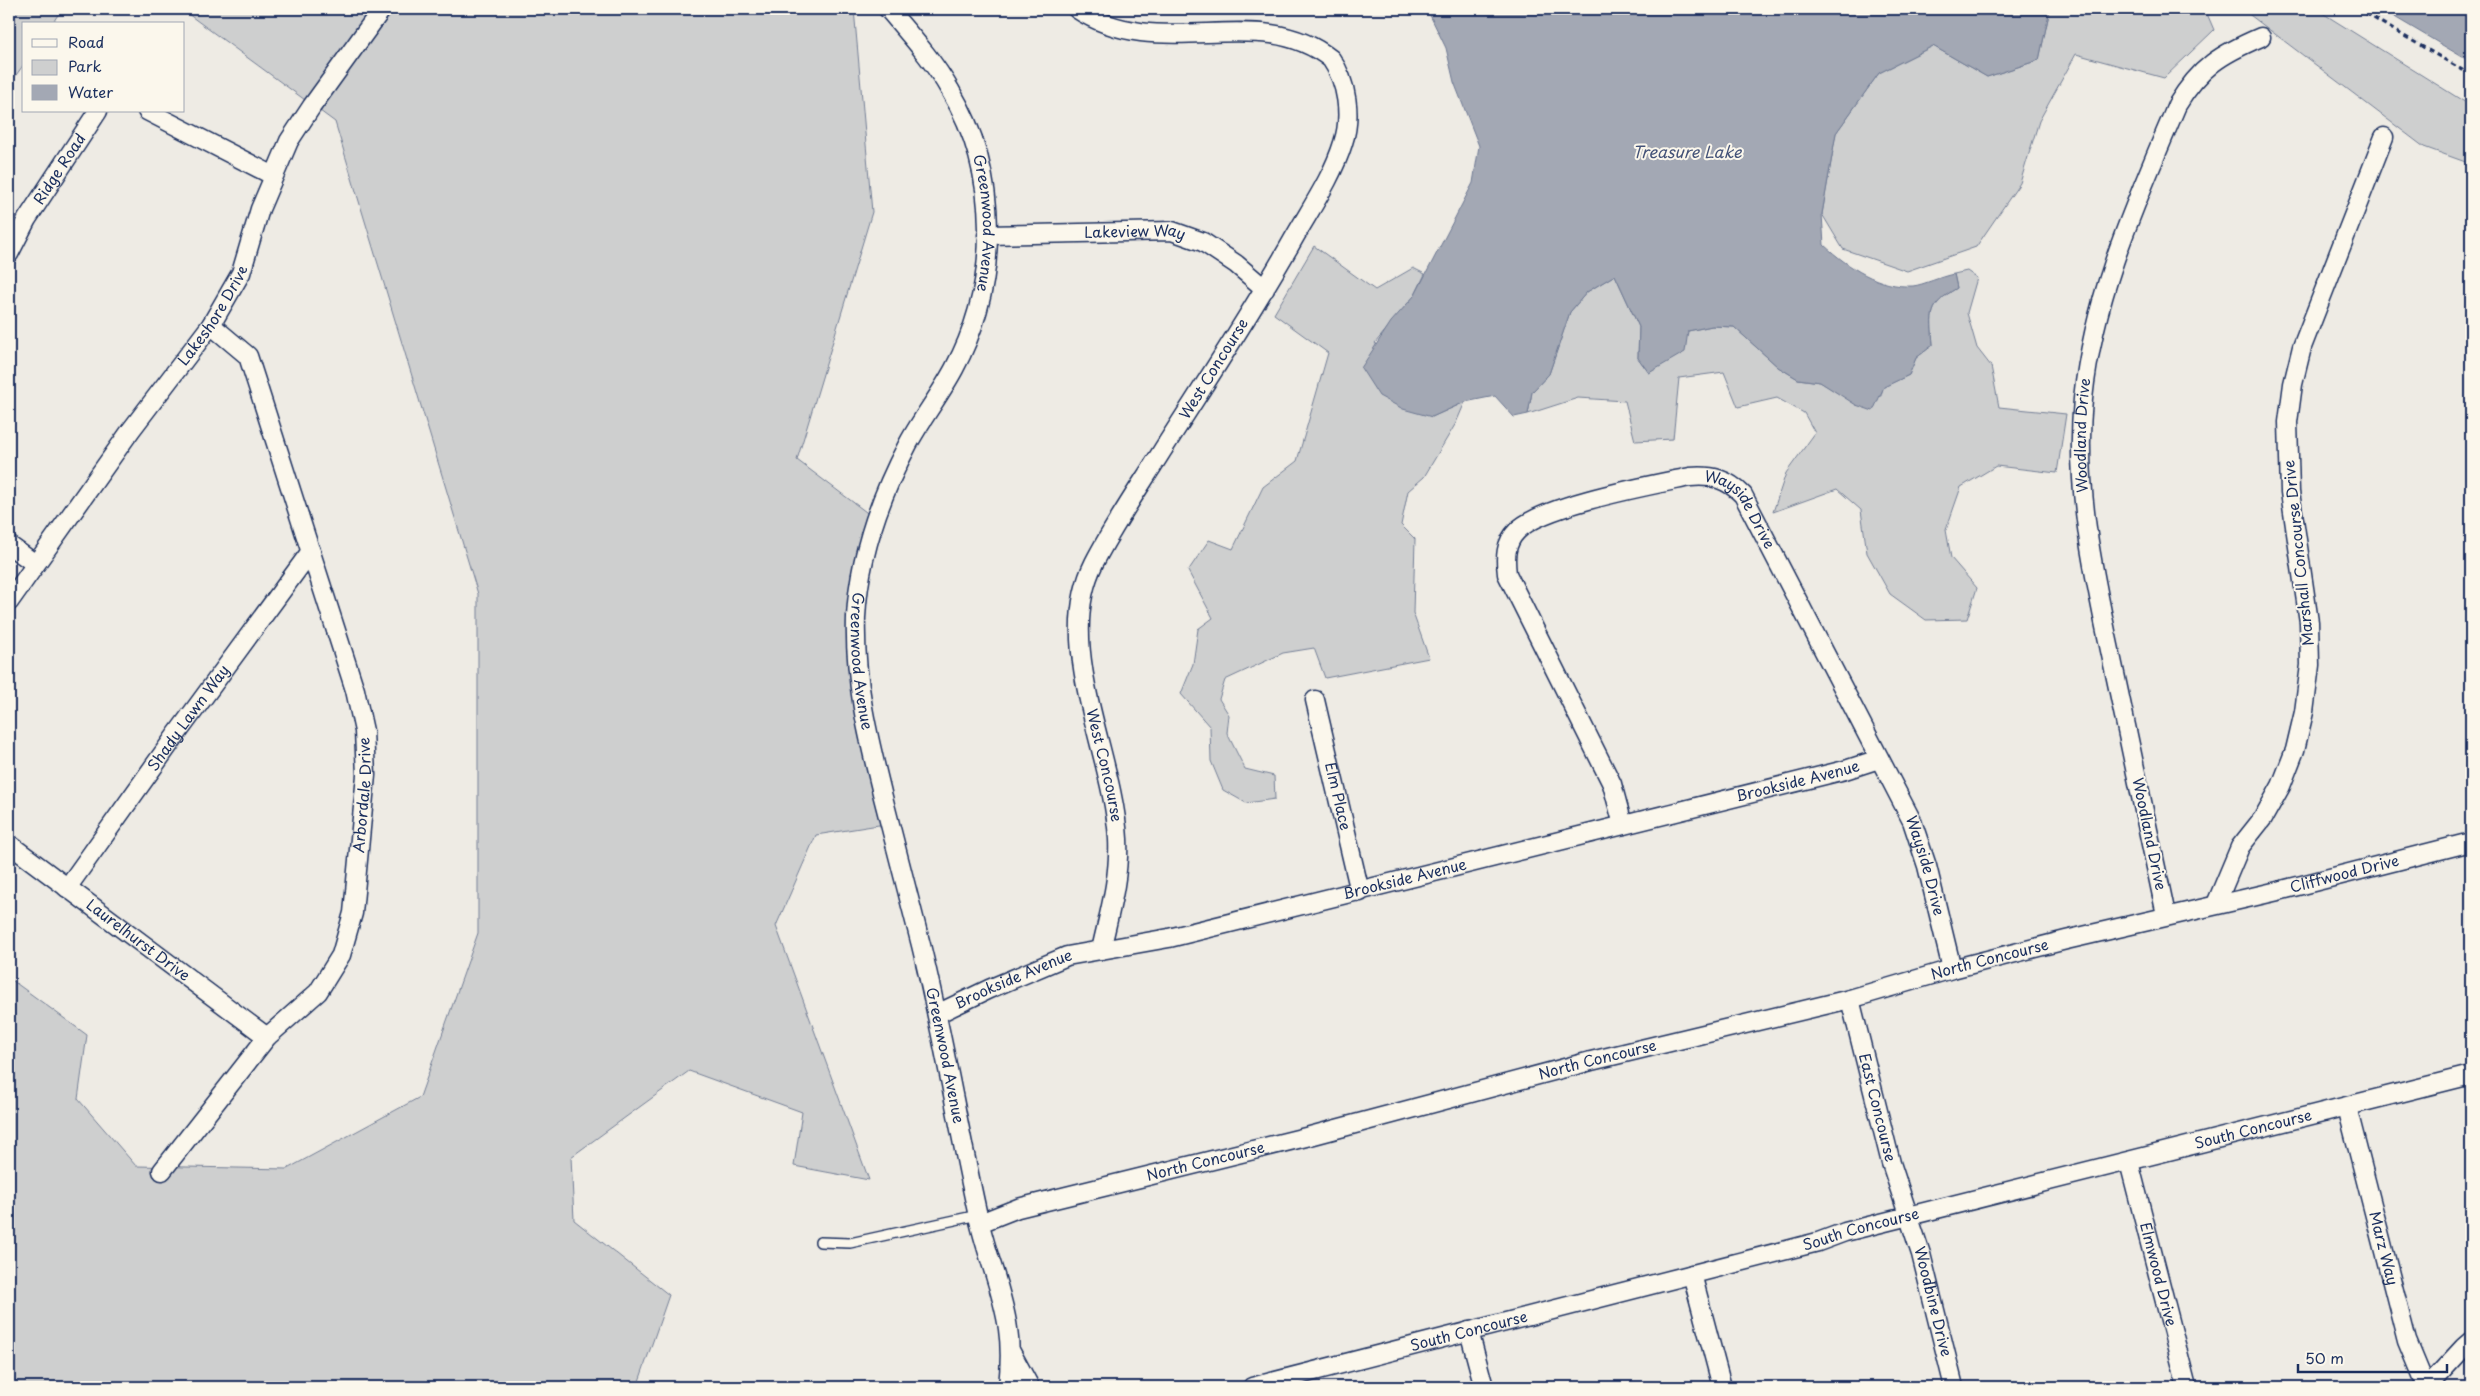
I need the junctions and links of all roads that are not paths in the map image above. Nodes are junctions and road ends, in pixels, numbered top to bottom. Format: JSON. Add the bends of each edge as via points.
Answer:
{"nodes":[{"id":1,"x":382,"y":9,"type":"edge"},
{"id":2,"x":888,"y":9,"type":"edge"},
{"id":3,"x":1077,"y":9,"type":"edge"},
{"id":4,"x":1212,"y":16,"type":"dead end"},
{"id":5,"x":1287,"y":21,"type":"dead end"},
{"id":6,"x":2261,"y":37,"type":"dead end"},
{"id":7,"x":97,"y":112,"type":"edge"},
{"id":8,"x":149,"y":112,"type":"edge"},
{"id":9,"x":2384,"y":137,"type":"dead end"},
{"id":10,"x":272,"y":175,"type":"junction"},
{"id":11,"x":987,"y":235,"type":"junction"},
{"id":12,"x":9,"y":254,"type":"edge"},
{"id":13,"x":1265,"y":289,"type":"junction"},
{"id":14,"x":211,"y":325,"type":"junction"},
{"id":15,"x":9,"y":544,"type":"edge"},
{"id":16,"x":311,"y":551,"type":"junction"},
{"id":17,"x":34,"y":563,"type":"junction"},
{"id":18,"x":9,"y":602,"type":"edge"},
{"id":19,"x":1315,"y":700,"type":"dead end"},
{"id":20,"x":1880,"y":759,"type":"junction"},
{"id":21,"x":1622,"y":825,"type":"junction"},
{"id":22,"x":2471,"y":842,"type":"edge"},
{"id":23,"x":9,"y":844,"type":"edge"},
{"id":24,"x":67,"y":888,"type":"junction"},
{"id":25,"x":1360,"y":892,"type":"junction"},
{"id":26,"x":2216,"y":904,"type":"junction"},
{"id":27,"x":2166,"y":916,"type":"junction"},
{"id":28,"x":1101,"y":950,"type":"junction"},
{"id":29,"x":1952,"y":969,"type":"junction"},
{"id":30,"x":1850,"y":999,"type":"junction"},
{"id":31,"x":937,"y":1014,"type":"junction"},
{"id":32,"x":267,"y":1037,"type":"junction"},
{"id":33,"x":2471,"y":1075,"type":"edge"},
{"id":34,"x":2347,"y":1107,"type":"junction"},
{"id":35,"x":2129,"y":1162,"type":"junction"},
{"id":36,"x":162,"y":1171,"type":"dead end"},
{"id":37,"x":1908,"y":1217,"type":"junction"},
{"id":38,"x":979,"y":1219,"type":"junction"},
{"id":39,"x":820,"y":1242,"type":"dead end"},
{"id":40,"x":1692,"y":1274,"type":"junction"},
{"id":41,"x":1469,"y":1330,"type":"junction"},
{"id":42,"x":2471,"y":1341,"type":"edge"},
{"id":43,"x":1011,"y":1352,"type":"junction"},
{"id":44,"x":1008,"y":1387,"type":"edge"},
{"id":45,"x":1030,"y":1387,"type":"edge"},
{"id":46,"x":1253,"y":1387,"type":"edge"},
{"id":47,"x":1484,"y":1387,"type":"edge"},
{"id":48,"x":1722,"y":1387,"type":"edge"},
{"id":49,"x":1954,"y":1387,"type":"edge"},
{"id":50,"x":2187,"y":1387,"type":"edge"},
{"id":51,"x":2426,"y":1387,"type":"edge"}],
"edges":[{"from":1,"to":10,"type":"street","name":"Lakeshore Drive","via":[[312,106]]},
{"from":2,"to":11,"type":"street","name":"Greenwood Avenue","via":[[935,65],[962,111],[982,171]]},
{"from":3,"to":4,"type":"street","via":[[1096,19],[1122,26],[1155,26]]},
{"from":5,"to":13,"type":"street","name":"West Concourse","via":[[1319,43],[1334,63],[1343,83],[1348,118],[1344,143],[1333,168]]},
{"from":6,"to":27,"type":"street","name":"Woodland Drive","via":[[2226,52],[2206,66],[2177,104],[2108,274],[2091,346],[2083,399],[2082,472],[2089,553]]},
{"from":7,"to":12,"type":"street","name":"Ridge Road","via":[[27,219]]},
{"from":8,"to":10,"type":"street"},
{"from":9,"to":26,"type":"street","name":"Marshall Concourse Drive","via":[[2302,347],[2293,384],[2288,422],[2290,492],[2309,622],[2310,666],[2304,712],[2295,750],[2281,786],[2263,818],[2240,847]]},
{"from":10,"to":14,"type":"street","name":"Lakeshore Drive","via":[[241,273]]},
{"from":11,"to":13,"type":"street","name":"Lakeview Way","via":[[1172,231],[1203,242]]},
{"from":11,"to":31,"type":"street","name":"Greenwood Avenue","via":[[984,282],[973,326],[954,368],[909,442],[887,488],[866,552],[856,615],[856,665],[862,711]]},
{"from":13,"to":28,"type":"street","name":"West Concourse","via":[[1130,502],[1094,563],[1082,596],[1078,624],[1081,656],[1111,791],[1118,838],[1116,882]]},
{"from":14,"to":16,"type":"street","name":"Arbordale Drive","via":[[248,356]]},
{"from":14,"to":17,"type":"street","name":"Lakeshore Drive"},
{"from":15,"to":17,"type":"street"},
{"from":16,"to":24,"type":"street","name":"Shady Lawn Way"},
{"from":16,"to":32,"type":"street","name":"Arbordale Drive","via":[[355,690],[364,731],[366,775],[357,889],[349,934],[333,971],[310,1001]]},
{"from":17,"to":18,"type":"street","name":"Lakeshore Drive"},
{"from":19,"to":25,"type":"street","name":"Elm Place"},
{"from":20,"to":21,"type":"street","name":"Brookside Avenue"},
{"from":20,"to":21,"type":"street","name":"Wayside Drive","via":[[1743,495],[1726,482],[1705,476],[1644,487],[1551,511],[1528,522],[1516,532],[1505,557],[1512,586],[1612,784]]},
{"from":20,"to":29,"type":"street","name":"Wayside Drive","via":[[1920,839]]},
{"from":21,"to":25,"type":"street","name":"Brookside Avenue"},
{"from":22,"to":26,"type":"street","name":"Cliffwood Drive"},
{"from":23,"to":24,"type":"street","name":"Laurelhurst Drive"},
{"from":24,"to":32,"type":"street","name":"Laurelhurst Drive"},
{"from":25,"to":28,"type":"street","name":"Brookside Avenue","via":[[1169,938]]},
{"from":26,"to":27,"type":"street","name":"North Concourse"},
{"from":27,"to":29,"type":"street","name":"North Concourse"},
{"from":28,"to":31,"type":"street","name":"Brookside Avenue","via":[[1067,956]]},
{"from":29,"to":30,"type":"street","name":"North Concourse"},
{"from":30,"to":37,"type":"street","name":"East Concourse","via":[[1890,1163]]},
{"from":30,"to":38,"type":"street","name":"North Concourse","via":[[1591,1061]]},
{"from":31,"to":38,"type":"street","name":"Greenwood Avenue"},
{"from":32,"to":36,"type":"street","name":"Arbordale Drive"},
{"from":33,"to":34,"type":"street","name":"South Concourse"},
{"from":34,"to":35,"type":"street","name":"South Concourse"},
{"from":34,"to":51,"type":"street","name":"Marz Way","via":[[2407,1341]]},
{"from":35,"to":37,"type":"street","name":"South Concourse"},
{"from":35,"to":50,"type":"street","name":"Elmwood Drive"},
{"from":37,"to":40,"type":"street","name":"South Concourse"},
{"from":37,"to":49,"type":"street","name":"Woodbine Drive","via":[[1921,1254]]},
{"from":38,"to":39,"type":"lane","via":[[850,1243]]},
{"from":38,"to":43,"type":"street","name":"Greenwood Avenue","via":[[1008,1326]]},
{"from":40,"to":41,"type":"street","name":"South Concourse"},
{"from":40,"to":48,"type":"street"},
{"from":41,"to":46,"type":"street","name":"South Concourse"},
{"from":41,"to":47,"type":"street"},
{"from":42,"to":51,"type":"street"},
{"from":43,"to":44,"type":"street","name":"Greenwood Avenue"},
{"from":43,"to":45,"type":"street","name":"Greenwood Avenue"}]}
